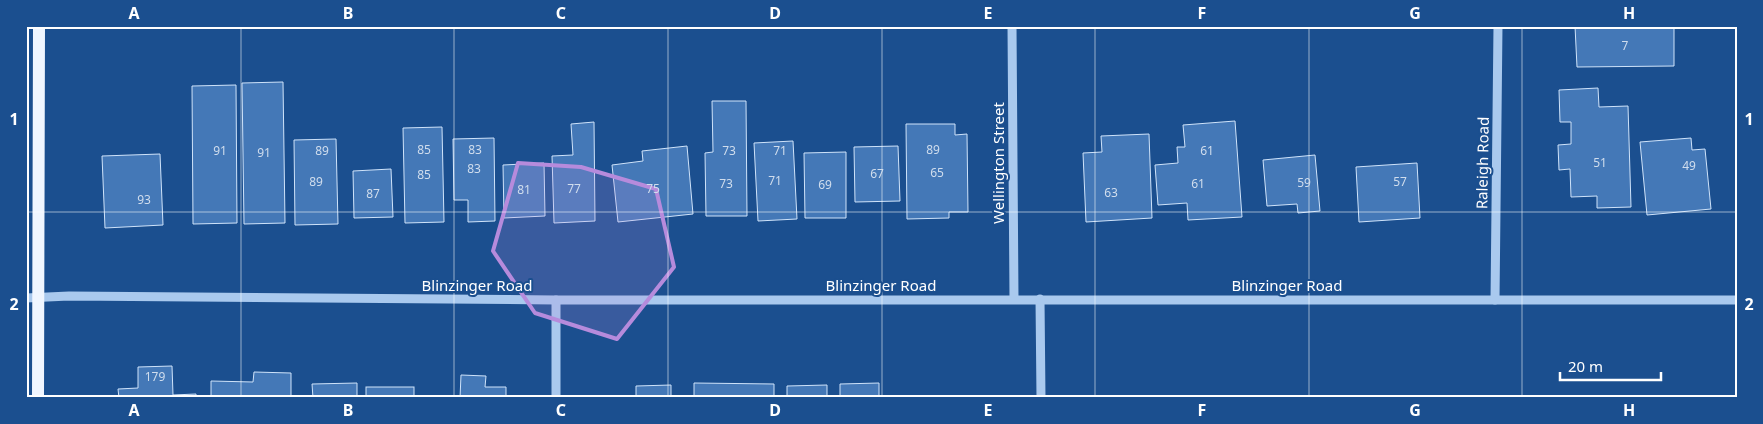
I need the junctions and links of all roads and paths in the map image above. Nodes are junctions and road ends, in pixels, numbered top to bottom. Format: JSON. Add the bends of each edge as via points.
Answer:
{"nodes":[{"id":1,"x":39,"y":26,"type":"edge"},
{"id":2,"x":1012,"y":26,"type":"edge"},
{"id":3,"x":1498,"y":26,"type":"edge"},
{"id":4,"x":32,"y":297,"type":"edge"},
{"id":5,"x":1014,"y":299,"type":"junction"},
{"id":6,"x":1040,"y":299,"type":"junction"},
{"id":7,"x":556,"y":300,"type":"junction"},
{"id":8,"x":1495,"y":300,"type":"junction"},
{"id":9,"x":1737,"y":300,"type":"edge"},
{"id":10,"x":38,"y":398,"type":"edge"},
{"id":11,"x":556,"y":398,"type":"edge"},
{"id":12,"x":1041,"y":398,"type":"edge"}],
"edges":[{"from":1,"to":4,"type":"main road"},
{"from":2,"to":5,"type":"street","name":"Wellington Street"},
{"from":3,"to":8,"type":"street","name":"Raleigh Road"},
{"from":4,"to":7,"type":"street","name":"Blinzinger Road"},
{"from":4,"to":10,"type":"main road"},
{"from":5,"to":6,"type":"street","name":"Blinzinger Road"},
{"from":5,"to":7,"type":"street","name":"Blinzinger Road"},
{"from":6,"to":8,"type":"street","name":"Blinzinger Road"},
{"from":6,"to":12,"type":"street"},
{"from":7,"to":11,"type":"street"},
{"from":8,"to":9,"type":"street","name":"Blinzinger Road"}]}
